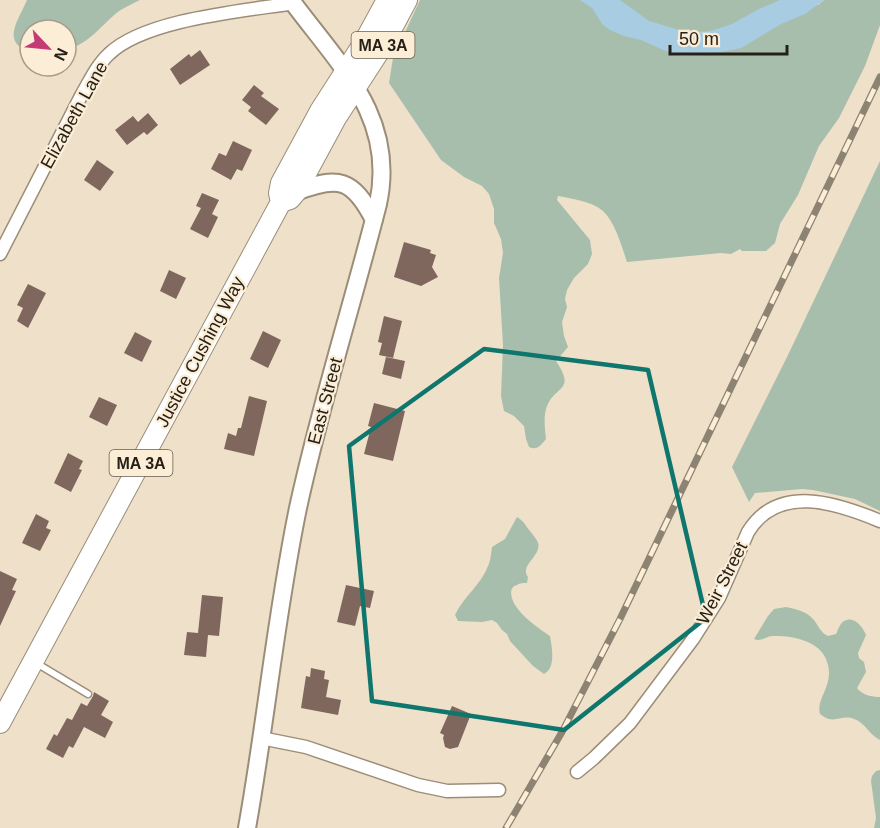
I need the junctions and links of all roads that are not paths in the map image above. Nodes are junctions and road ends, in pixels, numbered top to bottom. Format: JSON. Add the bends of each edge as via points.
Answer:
{"nodes":[{"id":1,"x":387,"y":0,"type":"edge"},
{"id":2,"x":406,"y":0,"type":"edge"},
{"id":3,"x":292,"y":2,"type":"edge"},
{"id":4,"x":351,"y":79,"type":"junction"},
{"id":5,"x":289,"y":197,"type":"junction"},
{"id":6,"x":374,"y":220,"type":"junction"},
{"id":7,"x":0,"y":254,"type":"edge"},
{"id":8,"x":880,"y":521,"type":"edge"},
{"id":9,"x":33,"y":662,"type":"junction"},
{"id":10,"x":88,"y":694,"type":"dead end"},
{"id":11,"x":0,"y":723,"type":"edge"},
{"id":12,"x":261,"y":738,"type":"junction"},
{"id":13,"x":577,"y":772,"type":"dead end"},
{"id":14,"x":499,"y":790,"type":"dead end"},
{"id":15,"x":247,"y":828,"type":"edge"}],
"edges":[{"from":1,"to":4,"type":"main road","name":"Justice Cushing Way","number":"MA 3A","via":[[366,38]]},
{"from":2,"to":4,"type":"main road","name":"Justice Cushing Way","number":"MA 3A","via":[[382,47]]},
{"from":3,"to":4,"type":"main road","name":"East Street"},
{"from":3,"to":7,"type":"street","name":"Elizabeth Lane","via":[[168,25],[120,44],[95,72],[81,96]]},
{"from":4,"to":5,"type":"main road","name":"Justice Cushing Way","number":"MA 3A","via":[[320,111],[281,183],[279,193]]},
{"from":4,"to":6,"type":"main road","name":"East Street","via":[[370,113],[381,151],[382,181]]},
{"from":5,"to":6,"type":"main road","via":[[324,183],[340,182],[360,196]]},
{"from":5,"to":9,"type":"main road","name":"Justice Cushing Way","number":"MA 3A"},
{"from":6,"to":12,"type":"main road","name":"East Street","via":[[298,508]]},
{"from":8,"to":13,"type":"street","name":"Weir Street","via":[[812,501],[789,502],[761,516],[748,532],[718,598],[693,639],[630,723]]},
{"from":9,"to":10,"type":"lane"},
{"from":9,"to":11,"type":"main road","name":"Justice Cushing Way","number":"MA 3A"},
{"from":12,"to":14,"type":"street","via":[[306,747],[418,785],[447,791]]},
{"from":12,"to":15,"type":"main road","name":"East Street"}]}
